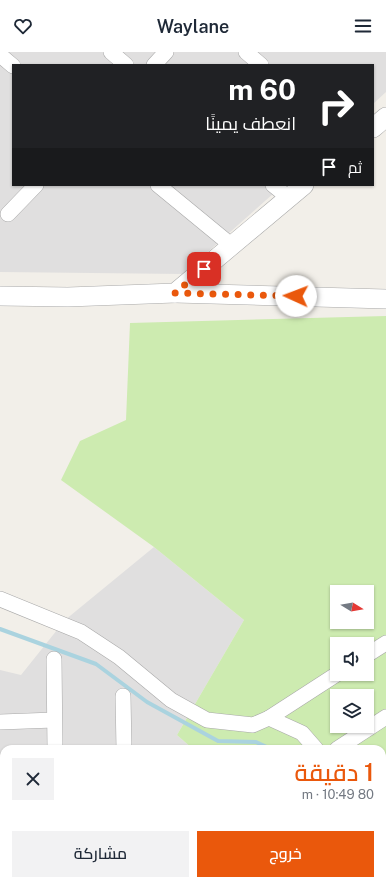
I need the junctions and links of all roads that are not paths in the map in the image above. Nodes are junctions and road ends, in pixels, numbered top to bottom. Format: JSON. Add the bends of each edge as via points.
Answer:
{"nodes":[{"id":1,"x":111,"y":52,"type":"edge"},
{"id":2,"x":166,"y":52,"type":"edge"},
{"id":3,"x":246,"y":52,"type":"edge"},
{"id":4,"x":0,"y":56,"type":"edge"},
{"id":5,"x":125,"y":64,"type":"edge"},
{"id":6,"x":155,"y":64,"type":"edge"},
{"id":7,"x":260,"y":64,"type":"edge"},
{"id":8,"x":12,"y":65,"type":"edge"},
{"id":9,"x":386,"y":117,"type":"edge"},
{"id":10,"x":374,"y":127,"type":"edge"},
{"id":11,"x":35,"y":186,"type":"edge"},
{"id":12,"x":159,"y":186,"type":"edge"},
{"id":13,"x":274,"y":186,"type":"edge"},
{"id":14,"x":303,"y":186,"type":"edge"},
{"id":15,"x":289,"y":198,"type":"junction"},
{"id":16,"x":8,"y":214,"type":"dead end"},
{"id":17,"x":231,"y":245,"type":"junction"},
{"id":18,"x":175,"y":293,"type":"junction"},
{"id":19,"x":0,"y":296,"type":"edge"},
{"id":20,"x":386,"y":299,"type":"edge"},
{"id":21,"x":0,"y":599,"type":"edge"},
{"id":22,"x":386,"y":643,"type":"edge"},
{"id":23,"x":374,"y":651,"type":"edge"},
{"id":24,"x":54,"y":659,"type":"dead end"},
{"id":25,"x":330,"y":679,"type":"edge"},
{"id":26,"x":123,"y":696,"type":"dead end"},
{"id":27,"x":386,"y":717,"type":"edge"},
{"id":28,"x":269,"y":718,"type":"junction"},
{"id":29,"x":54,"y":720,"type":"junction"},
{"id":30,"x":0,"y":722,"type":"edge"},
{"id":31,"x":55,"y":745,"type":"edge"},
{"id":32,"x":124,"y":745,"type":"edge"},
{"id":33,"x":312,"y":745,"type":"edge"},
{"id":34,"x":343,"y":745,"type":"edge"}],
"edges":[{"from":1,"to":5,"type":"street"},
{"from":2,"to":6,"type":"street"},
{"from":3,"to":7,"type":"street"},
{"from":4,"to":8,"type":"street"},
{"from":9,"to":10,"type":"street"},
{"from":11,"to":16,"type":"street"},
{"from":12,"to":17,"type":"street"},
{"from":13,"to":15,"type":"street"},
{"from":14,"to":15,"type":"street"},
{"from":15,"to":17,"type":"street"},
{"from":17,"to":18,"type":"street"},
{"from":18,"to":19,"type":"street","via":[[68,297]]},
{"from":18,"to":20,"type":"street"},
{"from":21,"to":28,"type":"street","via":[[81,632],[119,657],[171,700],[207,720],[253,725]]},
{"from":22,"to":23,"type":"street"},
{"from":24,"to":29,"type":"street"},
{"from":25,"to":28,"type":"street"},
{"from":26,"to":32,"type":"street"},
{"from":27,"to":34,"type":"street"},
{"from":28,"to":33,"type":"street","via":[[302,733]]},
{"from":29,"to":30,"type":"street"},
{"from":29,"to":31,"type":"street"}]}
